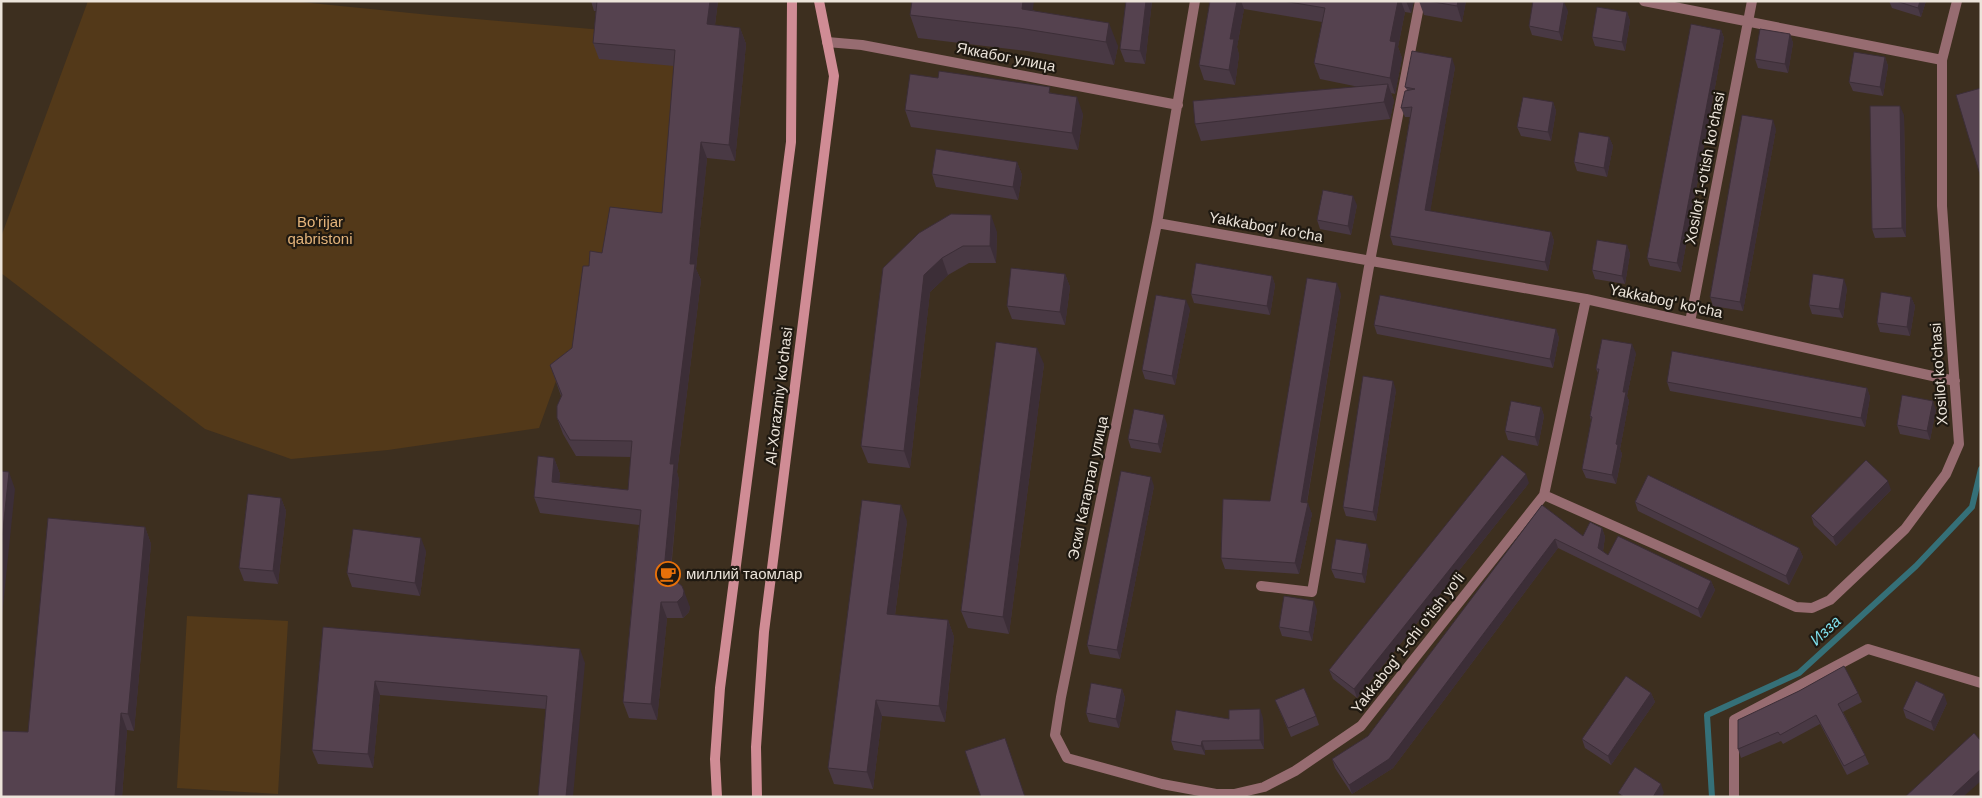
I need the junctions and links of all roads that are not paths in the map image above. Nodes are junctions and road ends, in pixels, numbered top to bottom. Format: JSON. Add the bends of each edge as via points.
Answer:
{"nodes":[{"id":1,"x":792,"y":1,"type":"edge"},
{"id":2,"x":819,"y":1,"type":"edge"},
{"id":3,"x":1195,"y":1,"type":"edge"},
{"id":4,"x":1420,"y":1,"type":"edge"},
{"id":5,"x":1644,"y":1,"type":"edge"},
{"id":6,"x":1752,"y":1,"type":"edge"},
{"id":7,"x":1957,"y":1,"type":"edge"},
{"id":8,"x":1748,"y":20,"type":"junction"},
{"id":9,"x":827,"y":42,"type":"junction"},
{"id":10,"x":1942,"y":60,"type":"junction"},
{"id":11,"x":1178,"y":105,"type":"junction"},
{"id":12,"x":1157,"y":223,"type":"junction"},
{"id":13,"x":1370,"y":261,"type":"junction"},
{"id":14,"x":1586,"y":299,"type":"junction"},
{"id":15,"x":1690,"y":322,"type":"junction"},
{"id":16,"x":1955,"y":381,"type":"junction"},
{"id":17,"x":1544,"y":495,"type":"junction"},
{"id":18,"x":1261,"y":586,"type":"dead end"},
{"id":19,"x":1981,"y":683,"type":"edge"},
{"id":20,"x":1067,"y":758,"type":"joint"},
{"id":21,"x":718,"y":797,"type":"edge"},
{"id":22,"x":757,"y":797,"type":"edge"},
{"id":23,"x":1734,"y":797,"type":"edge"}],
"edges":[{"from":1,"to":21,"type":"main road","name":"Al-Xorazmiy ko'chasi","via":[[791,142],[720,688],[715,758]]},
{"from":2,"to":9,"type":"main road","name":"Al-Xorazmiy ko'chasi"},
{"from":3,"to":11,"type":"street","name":"Эски Катартал улица"},
{"from":4,"to":13,"type":"street"},
{"from":5,"to":8,"type":"street"},
{"from":6,"to":8,"type":"street","name":"Xosilot 1-o'tish ko'chasi"},
{"from":7,"to":10,"type":"street","name":"Xosilot ko'chasi"},
{"from":8,"to":10,"type":"street"},
{"from":8,"to":15,"type":"street","name":"Xosilot 1-o'tish ko'chasi"},
{"from":9,"to":11,"type":"street","name":"Яккабог улица","via":[[862,44]]},
{"from":9,"to":22,"type":"main road","name":"Al-Xorazmiy ko'chasi","via":[[834,76],[764,632],[756,747]]},
{"from":10,"to":16,"type":"street","name":"Xosilot ko'chasi","via":[[1942,206]]},
{"from":11,"to":12,"type":"street","name":"Эски Катартал улица"},
{"from":12,"to":13,"type":"street","name":"Yakkabog' ko'cha"},
{"from":12,"to":20,"type":"street","name":"Эски Катартал улица","via":[[1061,697],[1055,735]]},
{"from":13,"to":14,"type":"street","name":"Yakkabog' ko'cha"},
{"from":13,"to":18,"type":"street","via":[[1312,592]]},
{"from":14,"to":15,"type":"street","name":"Yakkabog' ko'cha"},
{"from":14,"to":17,"type":"street","name":"Yakkabog' 1-chi o'tish yo'li"},
{"from":15,"to":16,"type":"street","name":"Yakkabog' ko'cha"},
{"from":16,"to":17,"type":"street","name":"Xosilot ko'chasi","via":[[1958,444],[1946,474],[1905,528],[1830,600],[1812,608],[1796,607]]},
{"from":17,"to":20,"type":"street","name":"Yakkabog' 1-chi o'tish yo'li","via":[[1361,726],[1295,771],[1249,792],[1216,794],[1162,784]]},
{"from":19,"to":23,"type":"street","via":[[1868,649],[1734,720]]}]}
